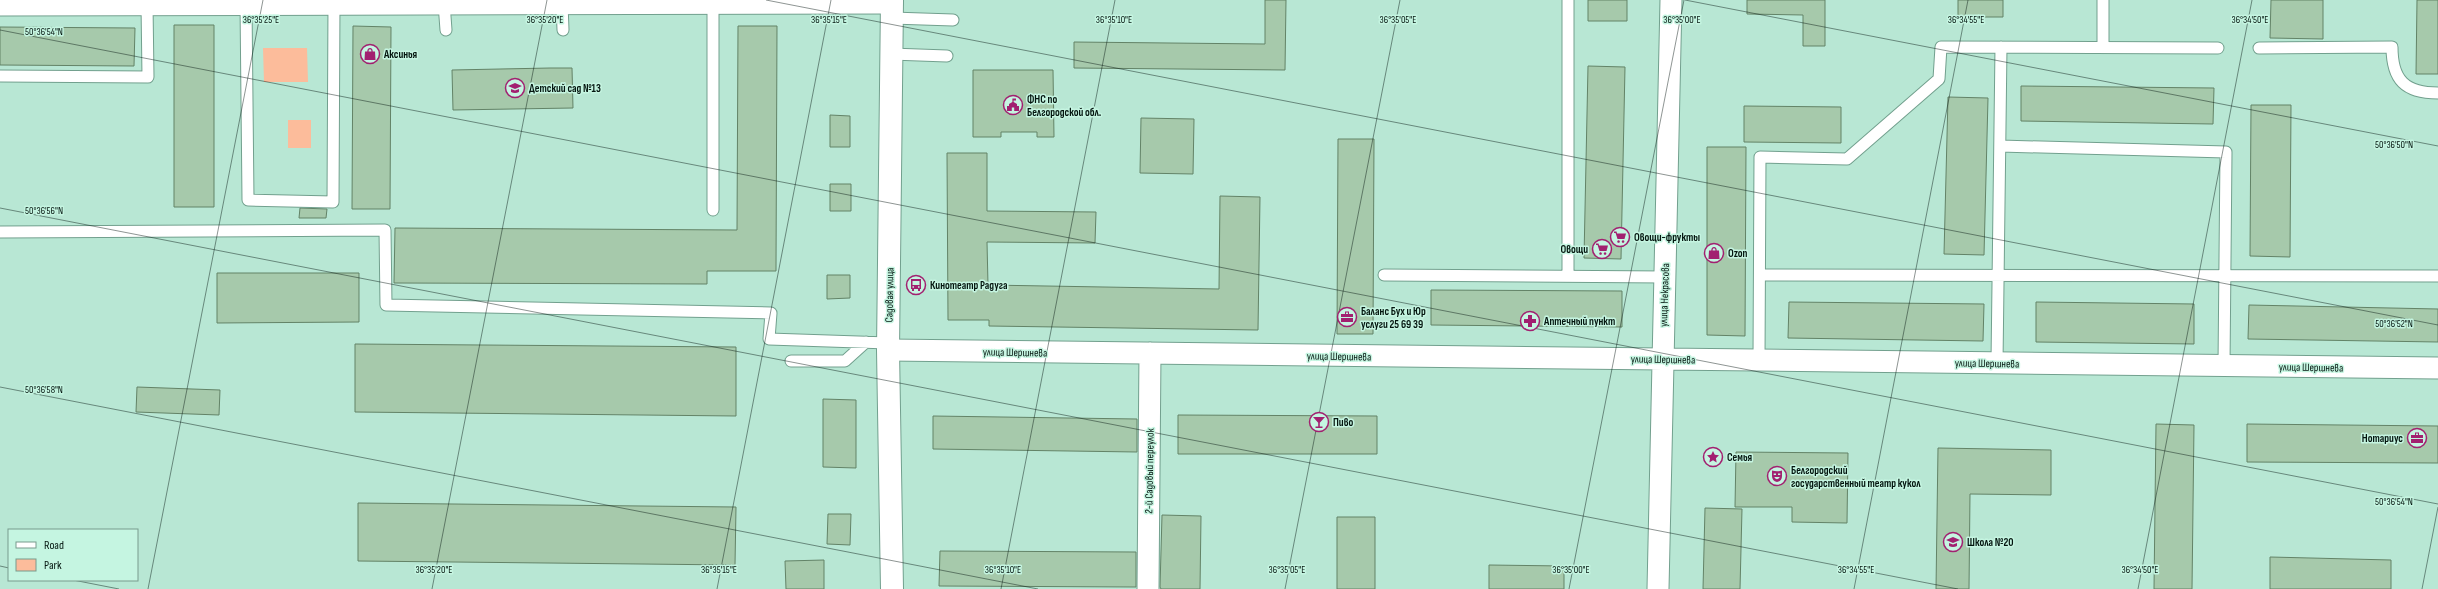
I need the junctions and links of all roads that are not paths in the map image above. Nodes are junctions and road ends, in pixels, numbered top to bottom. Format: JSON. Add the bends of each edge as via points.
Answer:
{"nodes":[{"id":1,"x":1568,"y":0,"type":"edge"},
{"id":2,"x":1671,"y":0,"type":"edge"},
{"id":3,"x":2103,"y":0,"type":"edge"},
{"id":4,"x":423,"y":2,"type":"edge"},
{"id":5,"x":746,"y":2,"type":"edge"},
{"id":6,"x":4,"y":3,"type":"edge"},
{"id":7,"x":334,"y":3,"type":"junction"},
{"id":8,"x":444,"y":3,"type":"junction"},
{"id":9,"x":562,"y":3,"type":"junction"},
{"id":10,"x":713,"y":3,"type":"junction"},
{"id":11,"x":147,"y":4,"type":"junction"},
{"id":12,"x":246,"y":4,"type":"junction"},
{"id":13,"x":892,"y":7,"type":"edge"},
{"id":14,"x":953,"y":20,"type":"dead end"},
{"id":15,"x":446,"y":30,"type":"dead end"},
{"id":16,"x":563,"y":30,"type":"dead end"},
{"id":17,"x":2001,"y":47,"type":"junction"},
{"id":18,"x":2103,"y":48,"type":"junction"},
{"id":19,"x":2218,"y":48,"type":"dead end"},
{"id":20,"x":2259,"y":48,"type":"dead end"},
{"id":21,"x":892,"y":54,"type":"junction"},
{"id":22,"x":947,"y":56,"type":"dead end"},
{"id":23,"x":0,"y":76,"type":"edge"},
{"id":24,"x":2438,"y":93,"type":"edge"},
{"id":25,"x":2000,"y":146,"type":"junction"},
{"id":26,"x":713,"y":210,"type":"dead end"},
{"id":27,"x":0,"y":232,"type":"edge"},
{"id":28,"x":1384,"y":275,"type":"dead end"},
{"id":29,"x":1760,"y":275,"type":"junction"},
{"id":30,"x":1999,"y":275,"type":"junction"},
{"id":31,"x":1568,"y":276,"type":"junction"},
{"id":32,"x":2225,"y":276,"type":"junction"},
{"id":33,"x":2438,"y":276,"type":"edge"},
{"id":34,"x":1665,"y":277,"type":"junction"},
{"id":35,"x":866,"y":342,"type":"junction"},
{"id":36,"x":888,"y":347,"type":"junction"},
{"id":37,"x":1150,"y":353,"type":"junction"},
{"id":38,"x":1663,"y":360,"type":"junction"},
{"id":39,"x":1759,"y":360,"type":"junction"},
{"id":40,"x":791,"y":361,"type":"dead end"},
{"id":41,"x":1997,"y":363,"type":"junction"},
{"id":42,"x":2224,"y":366,"type":"junction"},
{"id":43,"x":2438,"y":368,"type":"edge"},
{"id":44,"x":892,"y":589,"type":"edge"},
{"id":45,"x":1148,"y":589,"type":"edge"},
{"id":46,"x":1658,"y":589,"type":"edge"}],
"edges":[{"from":1,"to":31,"type":"lane"},
{"from":2,"to":34,"type":"street","name":"улица Некрасова"},
{"from":3,"to":18,"type":"lane"},
{"from":4,"to":7,"type":"street"},
{"from":4,"to":8,"type":"street"},
{"from":5,"to":10,"type":"street"},
{"from":5,"to":13,"type":"street"},
{"from":6,"to":11,"type":"street"},
{"from":7,"to":12,"type":"street"},
{"from":7,"to":12,"type":"lane","via":[[333,202],[248,200]]},
{"from":8,"to":9,"type":"street"},
{"from":8,"to":15,"type":"lane"},
{"from":9,"to":10,"type":"street"},
{"from":9,"to":16,"type":"lane"},
{"from":10,"to":26,"type":"lane"},
{"from":11,"to":12,"type":"street"},
{"from":11,"to":23,"type":"lane","via":[[148,76]]},
{"from":13,"to":14,"type":"lane"},
{"from":13,"to":21,"type":"main road","name":"Садовая улица"},
{"from":17,"to":18,"type":"lane"},
{"from":17,"to":25,"type":"lane"},
{"from":17,"to":29,"type":"lane","via":[[1941,47],[1939,79],[1847,159],[1760,157]]},
{"from":18,"to":19,"type":"lane"},
{"from":20,"to":24,"type":"lane","via":[[2392,47],[2392,62],[2400,80],[2412,90]]},
{"from":21,"to":22,"type":"lane"},
{"from":21,"to":36,"type":"main road","name":"Садовая улица"},
{"from":25,"to":30,"type":"lane"},
{"from":25,"to":32,"type":"lane","via":[[2226,152]]},
{"from":27,"to":35,"type":"lane","via":[[385,230],[386,305],[770,313],[770,339]]},
{"from":28,"to":31,"type":"lane"},
{"from":29,"to":30,"type":"lane"},
{"from":29,"to":39,"type":"lane"},
{"from":30,"to":32,"type":"lane"},
{"from":30,"to":41,"type":"lane"},
{"from":31,"to":34,"type":"lane"},
{"from":32,"to":33,"type":"lane"},
{"from":32,"to":42,"type":"lane"},
{"from":34,"to":38,"type":"street","name":"улица Некрасова"},
{"from":35,"to":36,"type":"lane"},
{"from":35,"to":40,"type":"lane","via":[[845,361]]},
{"from":36,"to":37,"type":"street","name":"улица Шершнева"},
{"from":36,"to":44,"type":"main road","name":"Садовая улица"},
{"from":37,"to":38,"type":"street","name":"улица Шершнева"},
{"from":37,"to":45,"type":"street","name":"2-й Садовый переулок"},
{"from":38,"to":39,"type":"street","name":"улица Шершнева"},
{"from":38,"to":46,"type":"street","name":"улица Некрасова"},
{"from":39,"to":41,"type":"street","name":"улица Шершнева"},
{"from":41,"to":42,"type":"street","name":"улица Шершнева"},
{"from":42,"to":43,"type":"street","name":"улица Шершнева"}]}
